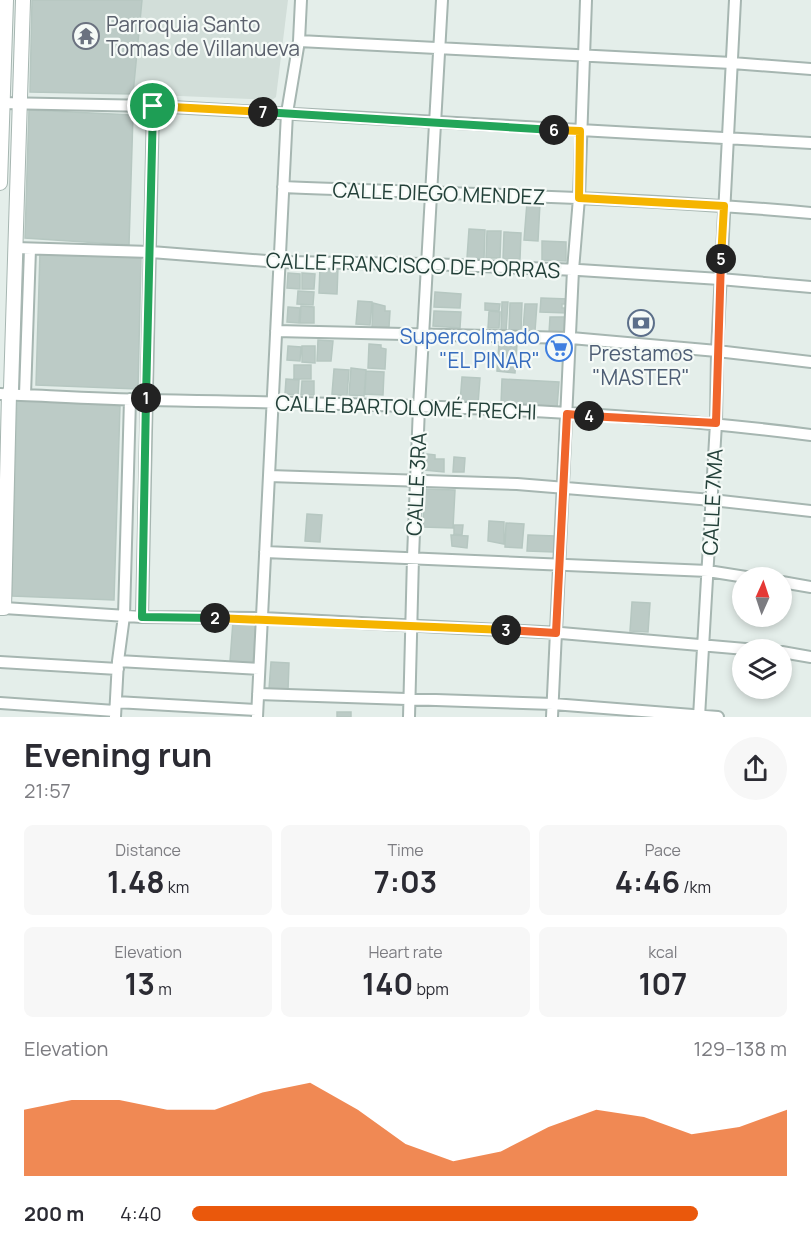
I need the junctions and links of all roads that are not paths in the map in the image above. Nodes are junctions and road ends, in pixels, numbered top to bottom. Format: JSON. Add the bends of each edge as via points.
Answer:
{"nodes":[{"id":1,"x":6,"y":0,"type":"edge"},
{"id":2,"x":23,"y":0,"type":"edge"},
{"id":3,"x":301,"y":0,"type":"edge"},
{"id":4,"x":442,"y":0,"type":"edge"},
{"id":5,"x":586,"y":0,"type":"edge"},
{"id":6,"x":735,"y":0,"type":"edge"},
{"id":7,"x":298,"y":41,"type":"junction"},
{"id":8,"x":440,"y":47,"type":"junction"},
{"id":9,"x":584,"y":56,"type":"junction"},
{"id":10,"x":732,"y":63,"type":"junction"},
{"id":11,"x":811,"y":69,"type":"edge"},
{"id":12,"x":1,"y":103,"type":"edge"},
{"id":13,"x":20,"y":103,"type":"junction"},
{"id":14,"x":153,"y":106,"type":"junction"},
{"id":15,"x":287,"y":113,"type":"junction"},
{"id":16,"x":436,"y":123,"type":"junction"},
{"id":17,"x":580,"y":131,"type":"junction"},
{"id":18,"x":728,"y":139,"type":"junction"},
{"id":19,"x":811,"y":143,"type":"edge"},
{"id":20,"x":0,"y":183,"type":"edge"},
{"id":21,"x":283,"y":187,"type":"junction"},
{"id":22,"x":432,"y":192,"type":"junction"},
{"id":23,"x":579,"y":198,"type":"junction"},
{"id":24,"x":724,"y":206,"type":"junction"},
{"id":25,"x":811,"y":213,"type":"edge"},
{"id":26,"x":15,"y":249,"type":"junction"},
{"id":27,"x":30,"y":249,"type":"junction"},
{"id":28,"x":151,"y":252,"type":"junction"},
{"id":29,"x":279,"y":262,"type":"junction"},
{"id":30,"x":429,"y":264,"type":"junction"},
{"id":31,"x":573,"y":270,"type":"junction"},
{"id":32,"x":720,"y":279,"type":"junction"},
{"id":33,"x":811,"y":287,"type":"edge"},
{"id":34,"x":276,"y":331,"type":"junction"},
{"id":35,"x":424,"y":336,"type":"junction"},
{"id":36,"x":571,"y":338,"type":"junction"},
{"id":37,"x":717,"y":351,"type":"junction"},
{"id":38,"x":811,"y":362,"type":"edge"},
{"id":39,"x":4,"y":394,"type":"edge"},
{"id":40,"x":25,"y":395,"type":"junction"},
{"id":41,"x":130,"y":399,"type":"junction"},
{"id":42,"x":146,"y":400,"type":"junction"},
{"id":43,"x":272,"y":401,"type":"junction"},
{"id":44,"x":419,"y":407,"type":"junction"},
{"id":45,"x":567,"y":414,"type":"junction"},
{"id":46,"x":716,"y":423,"type":"junction"},
{"id":47,"x":811,"y":435,"type":"edge"},
{"id":48,"x":269,"y":476,"type":"junction"},
{"id":49,"x":417,"y":481,"type":"junction"},
{"id":50,"x":563,"y":488,"type":"junction"},
{"id":51,"x":712,"y":500,"type":"junction"},
{"id":52,"x":811,"y":511,"type":"edge"},
{"id":53,"x":265,"y":552,"type":"junction"},
{"id":54,"x":413,"y":557,"type":"junction"},
{"id":55,"x":559,"y":564,"type":"junction"},
{"id":56,"x":708,"y":571,"type":"junction"},
{"id":57,"x":732,"y":575,"type":"edge"},
{"id":58,"x":792,"y":583,"type":"edge"},
{"id":59,"x":811,"y":586,"type":"edge"},
{"id":60,"x":2,"y":608,"type":"edge"},
{"id":61,"x":124,"y":616,"type":"junction"},
{"id":62,"x":142,"y":617,"type":"junction"},
{"id":63,"x":262,"y":618,"type":"junction"},
{"id":64,"x":411,"y":626,"type":"junction"},
{"id":65,"x":556,"y":633,"type":"junction"},
{"id":66,"x":705,"y":644,"type":"junction"},
{"id":67,"x":732,"y":647,"type":"edge"},
{"id":68,"x":792,"y":654,"type":"edge"},
{"id":69,"x":811,"y":657,"type":"edge"},
{"id":70,"x":0,"y":662,"type":"edge"},
{"id":71,"x":118,"y":665,"type":"junction"},
{"id":72,"x":259,"y":669,"type":"junction"},
{"id":73,"x":258,"y":694,"type":"junction"},
{"id":74,"x":410,"y":699,"type":"junction"},
{"id":75,"x":0,"y":703,"type":"edge"},
{"id":76,"x":553,"y":704,"type":"junction"},
{"id":77,"x":116,"y":710,"type":"edge"},
{"id":78,"x":257,"y":713,"type":"edge"},
{"id":79,"x":409,"y":717,"type":"edge"},
{"id":80,"x":552,"y":717,"type":"edge"},
{"id":81,"x":699,"y":717,"type":"edge"},
{"id":82,"x":718,"y":717,"type":"edge"}],
"edges":[{"from":1,"to":12,"type":"street"},
{"from":2,"to":13,"type":"street"},
{"from":3,"to":7,"type":"street"},
{"from":4,"to":8,"type":"street","name":"CALLE 3RA"},
{"from":5,"to":9,"type":"street"},
{"from":6,"to":10,"type":"street","name":"CALLE 7MA"},
{"from":7,"to":8,"type":"street"},
{"from":7,"to":15,"type":"street"},
{"from":8,"to":9,"type":"street"},
{"from":8,"to":16,"type":"street","name":"CALLE 3RA"},
{"from":9,"to":10,"type":"street"},
{"from":9,"to":17,"type":"street"},
{"from":10,"to":11,"type":"street"},
{"from":10,"to":18,"type":"street","name":"CALLE 7MA"},
{"from":12,"to":13,"type":"street"},
{"from":12,"to":20,"type":"street"},
{"from":13,"to":14,"type":"street"},
{"from":13,"to":26,"type":"street"},
{"from":14,"to":15,"type":"street"},
{"from":14,"to":28,"type":"street"},
{"from":15,"to":16,"type":"street"},
{"from":15,"to":21,"type":"street"},
{"from":16,"to":17,"type":"street"},
{"from":16,"to":22,"type":"street","name":"CALLE 3RA"},
{"from":17,"to":18,"type":"street"},
{"from":17,"to":23,"type":"street"},
{"from":18,"to":19,"type":"street"},
{"from":18,"to":24,"type":"street","name":"CALLE 7MA"},
{"from":21,"to":22,"type":"street","name":"CALLE DIEGO MENDEZ"},
{"from":21,"to":29,"type":"street"},
{"from":22,"to":23,"type":"street","name":"CALLE DIEGO MENDEZ"},
{"from":22,"to":30,"type":"street","name":"CALLE 3RA"},
{"from":23,"to":24,"type":"street","name":"CALLE DIEGO MENDEZ"},
{"from":23,"to":31,"type":"street"},
{"from":24,"to":25,"type":"street","name":"CALLE DIEGO MENDEZ"},
{"from":24,"to":32,"type":"street","name":"CALLE 7MA"},
{"from":26,"to":27,"type":"street","name":"CALLE FRANCISCO DE PORRAS"},
{"from":26,"to":39,"type":"street","via":[[11,389]]},
{"from":27,"to":28,"type":"street","name":"CALLE FRANCISCO DE PORRAS"},
{"from":27,"to":40,"type":"street"},
{"from":28,"to":29,"type":"street","name":"CALLE FRANCISCO DE PORRAS"},
{"from":28,"to":42,"type":"street"},
{"from":29,"to":30,"type":"street","name":"CALLE FRANCISCO DE PORRAS"},
{"from":29,"to":34,"type":"street"},
{"from":30,"to":31,"type":"street","name":"CALLE FRANCISCO DE PORRAS"},
{"from":30,"to":35,"type":"street","name":"CALLE 3RA"},
{"from":31,"to":32,"type":"street","name":"CALLE FRANCISCO DE PORRAS"},
{"from":31,"to":36,"type":"street"},
{"from":32,"to":33,"type":"street","name":"CALLE FRANCISCO DE PORRAS"},
{"from":32,"to":37,"type":"street","name":"CALLE 7MA"},
{"from":34,"to":35,"type":"street"},
{"from":34,"to":43,"type":"street"},
{"from":35,"to":36,"type":"street"},
{"from":35,"to":44,"type":"street","name":"CALLE 3RA"},
{"from":36,"to":37,"type":"street"},
{"from":36,"to":45,"type":"street"},
{"from":37,"to":38,"type":"street"},
{"from":37,"to":46,"type":"street","name":"CALLE 7MA"},
{"from":39,"to":40,"type":"street","name":"CALLE BARTOLOMÉ FRECHI"},
{"from":39,"to":60,"type":"street"},
{"from":40,"to":41,"type":"street","name":"CALLE BARTOLOMÉ FRECHI"},
{"from":41,"to":42,"type":"street","name":"CALLE BARTOLOMÉ FRECHI"},
{"from":41,"to":61,"type":"street"},
{"from":42,"to":43,"type":"street","name":"CALLE BARTOLOMÉ FRECHI"},
{"from":42,"to":62,"type":"street"},
{"from":43,"to":44,"type":"street","name":"CALLE BARTOLOMÉ FRECHI"},
{"from":43,"to":48,"type":"street"},
{"from":44,"to":45,"type":"street","name":"CALLE BARTOLOMÉ FRECHI"},
{"from":44,"to":49,"type":"street","name":"CALLE 3RA"},
{"from":45,"to":46,"type":"street","name":"CALLE BARTOLOMÉ FRECHI"},
{"from":45,"to":50,"type":"street"},
{"from":46,"to":47,"type":"street","name":"CALLE BARTOLOMÉ FRECHI"},
{"from":46,"to":51,"type":"street","name":"CALLE 7MA"},
{"from":48,"to":49,"type":"street"},
{"from":48,"to":53,"type":"street"},
{"from":49,"to":50,"type":"street"},
{"from":49,"to":54,"type":"street","name":"CALLE 3RA"},
{"from":50,"to":51,"type":"street"},
{"from":50,"to":55,"type":"street"},
{"from":51,"to":52,"type":"street"},
{"from":51,"to":56,"type":"street","name":"CALLE 7MA"},
{"from":53,"to":54,"type":"street"},
{"from":53,"to":63,"type":"street"},
{"from":54,"to":55,"type":"street"},
{"from":54,"to":64,"type":"street","name":"CALLE 3RA"},
{"from":55,"to":56,"type":"street"},
{"from":55,"to":65,"type":"street"},
{"from":56,"to":57,"type":"street"},
{"from":56,"to":66,"type":"street","name":"CALLE 7MA"},
{"from":58,"to":59,"type":"street"},
{"from":60,"to":61,"type":"street"},
{"from":61,"to":62,"type":"street"},
{"from":61,"to":71,"type":"street"},
{"from":62,"to":63,"type":"street"},
{"from":63,"to":64,"type":"street"},
{"from":63,"to":72,"type":"street"},
{"from":64,"to":65,"type":"street"},
{"from":64,"to":74,"type":"street","name":"CALLE 3RA"},
{"from":65,"to":66,"type":"street"},
{"from":65,"to":76,"type":"street"},
{"from":66,"to":67,"type":"street"},
{"from":66,"to":81,"type":"street","name":"CALLE 7MA"},
{"from":68,"to":69,"type":"street"},
{"from":70,"to":71,"type":"street"},
{"from":71,"to":72,"type":"street"},
{"from":71,"to":77,"type":"street"},
{"from":72,"to":73,"type":"street"},
{"from":73,"to":74,"type":"street"},
{"from":73,"to":78,"type":"street"},
{"from":74,"to":76,"type":"street"},
{"from":74,"to":79,"type":"street","name":"CALLE 3RA"},
{"from":75,"to":77,"type":"street"},
{"from":76,"to":80,"type":"street"},
{"from":76,"to":81,"type":"street"},
{"from":77,"to":78,"type":"street"},
{"from":81,"to":82,"type":"street"}]}
